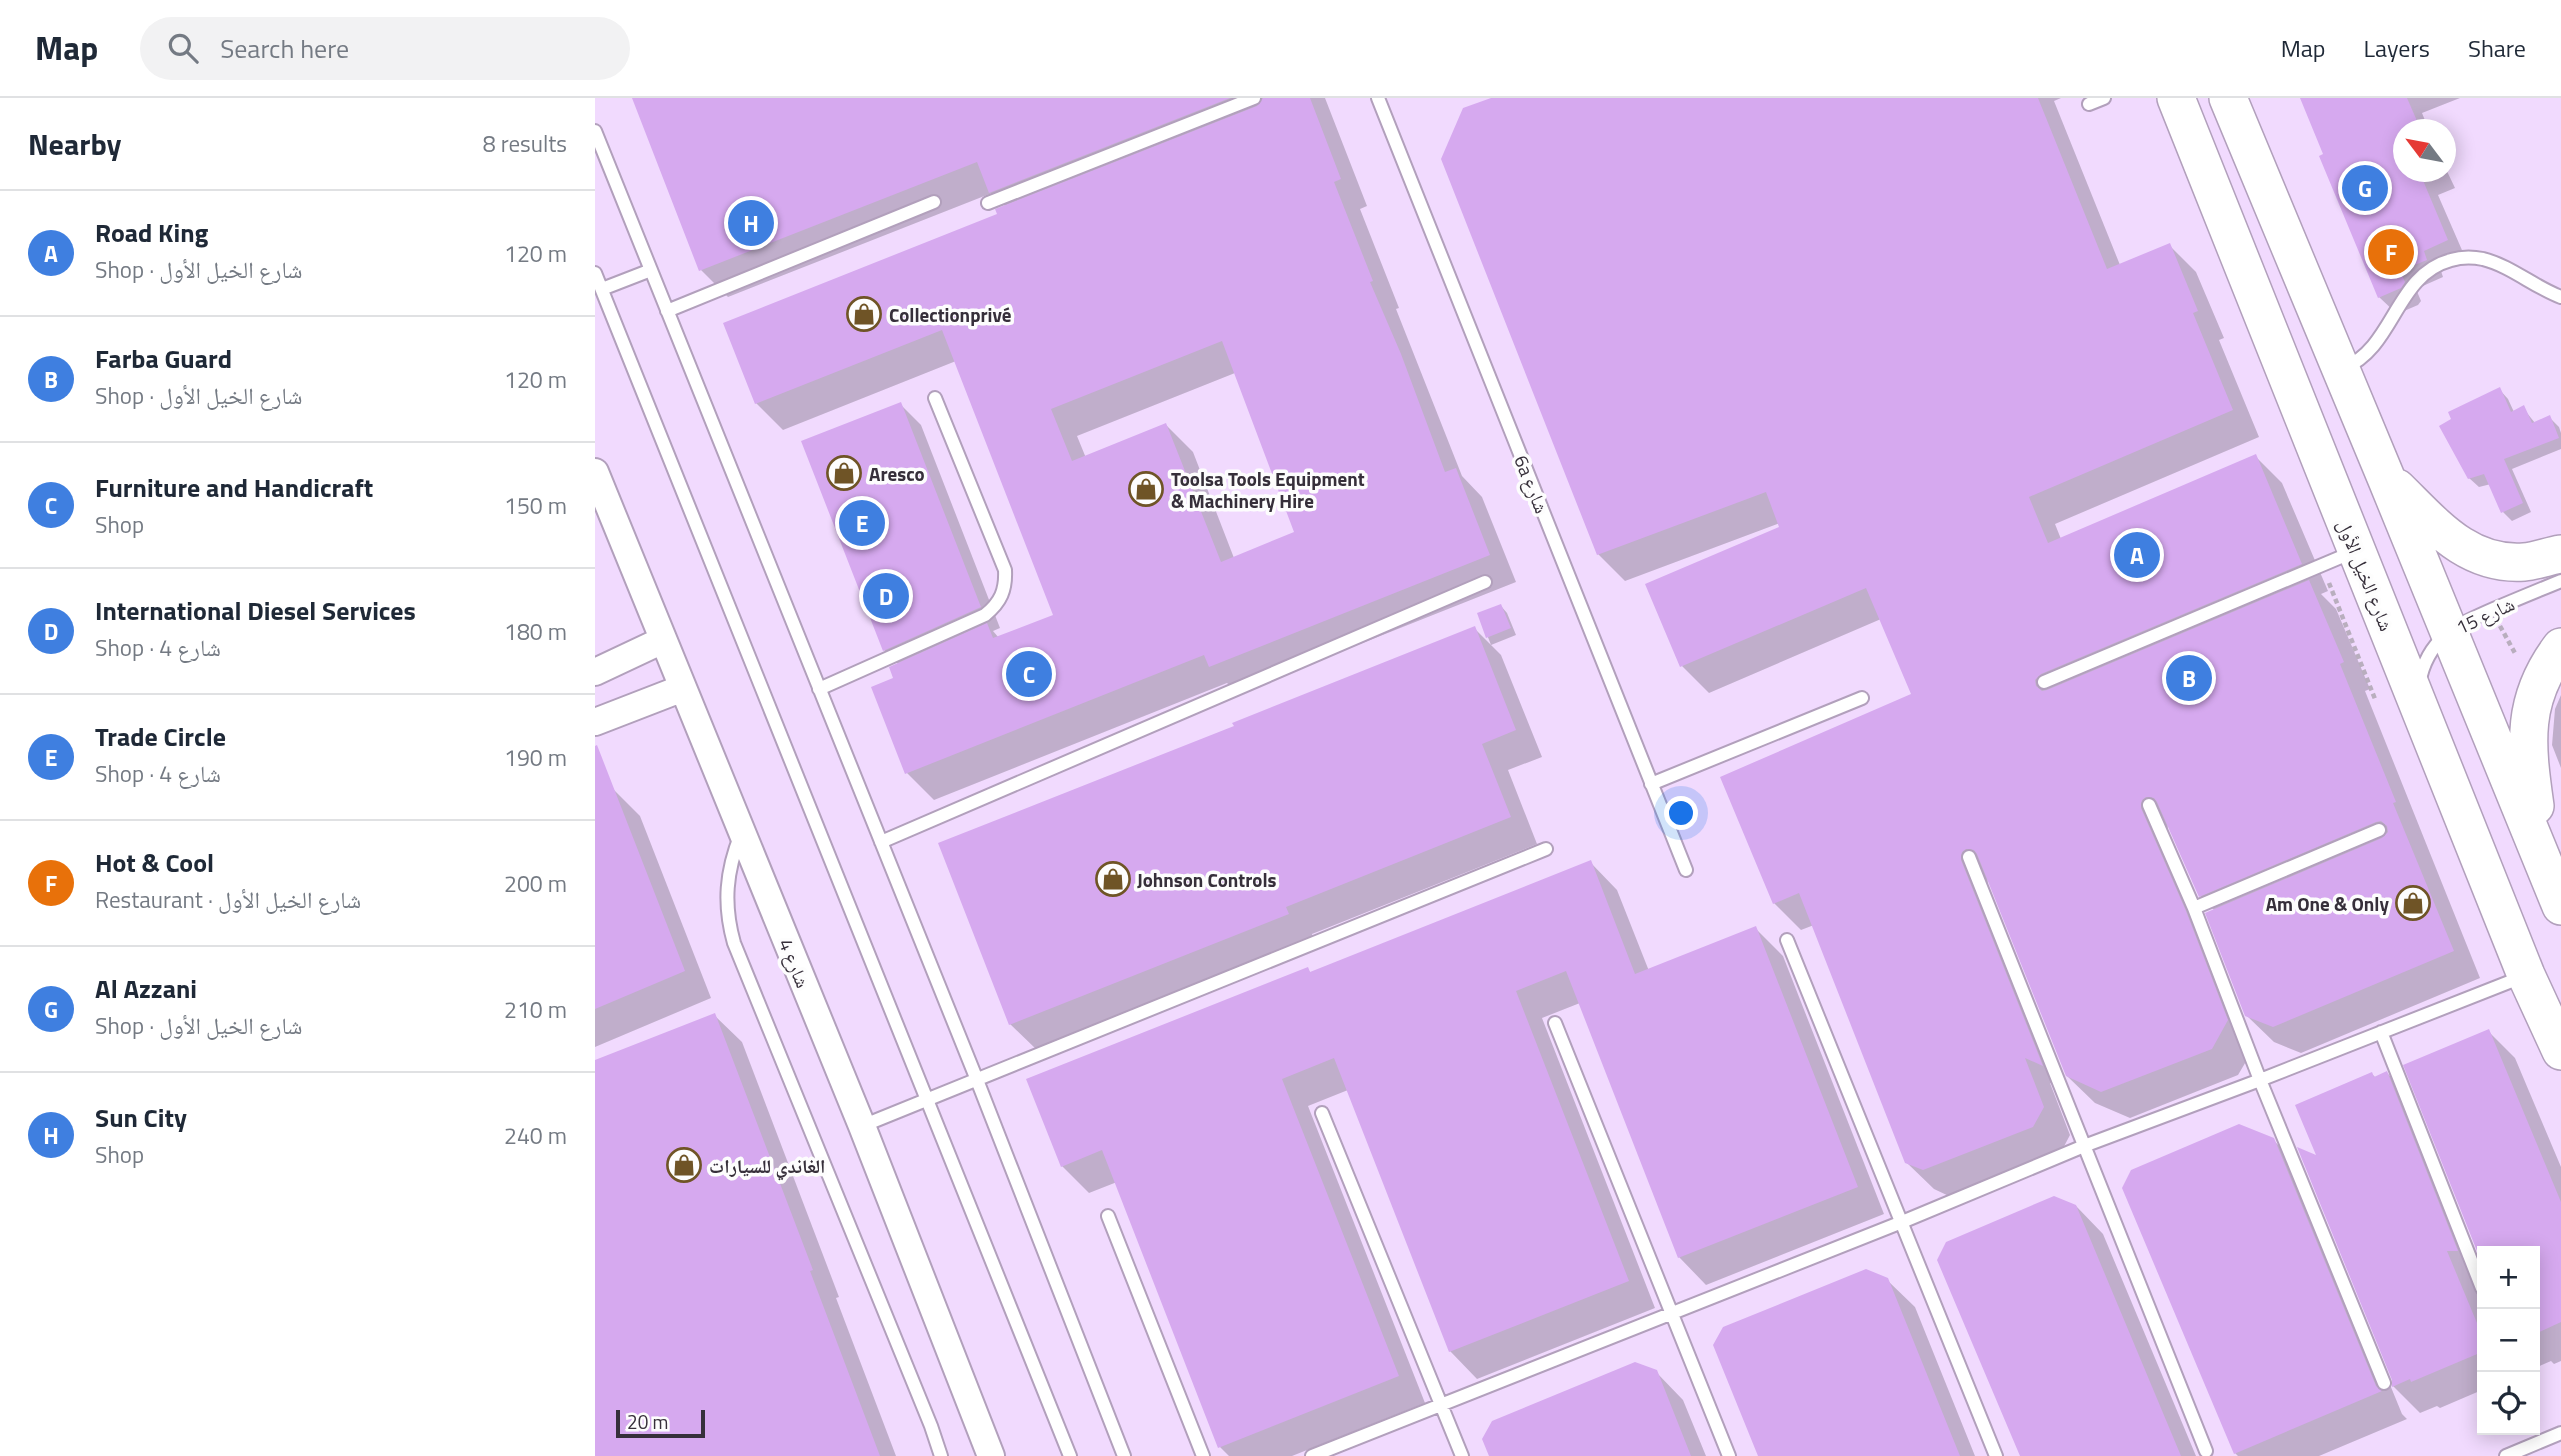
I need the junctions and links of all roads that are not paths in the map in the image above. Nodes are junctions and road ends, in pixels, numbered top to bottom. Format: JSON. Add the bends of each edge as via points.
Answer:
{"nodes":[{"id":1,"x":1254,"y":98,"type":"edge"},
{"id":2,"x":1378,"y":98,"type":"edge"},
{"id":3,"x":2104,"y":98,"type":"edge"},
{"id":4,"x":2176,"y":98,"type":"edge"},
{"id":5,"x":2228,"y":98,"type":"edge"},
{"id":6,"x":2089,"y":104,"type":"dead end"},
{"id":7,"x":595,"y":131,"type":"edge"},
{"id":8,"x":934,"y":202,"type":"dead end"},
{"id":9,"x":988,"y":203,"type":"dead end"},
{"id":10,"x":651,"y":270,"type":"junction"},
{"id":11,"x":595,"y":273,"type":"edge"},
{"id":12,"x":601,"y":289,"type":"junction"},
{"id":13,"x":2561,"y":297,"type":"edge"},
{"id":14,"x":667,"y":311,"type":"junction"},
{"id":15,"x":2341,"y":369,"type":"junction"},
{"id":16,"x":935,"y":398,"type":"dead end"},
{"id":17,"x":595,"y":472,"type":"edge"},
{"id":18,"x":2387,"y":480,"type":"junction"},
{"id":19,"x":2356,"y":551,"type":"junction"},
{"id":20,"x":2561,"y":554,"type":"edge"},
{"id":21,"x":2561,"y":581,"type":"edge"},
{"id":22,"x":1485,"y":582,"type":"dead end"},
{"id":23,"x":2449,"y":631,"type":"junction"},
{"id":24,"x":663,"y":639,"type":"junction"},
{"id":25,"x":2561,"y":647,"type":"edge"},
{"id":26,"x":595,"y":672,"type":"edge"},
{"id":27,"x":2044,"y":682,"type":"dead end"},
{"id":28,"x":683,"y":688,"type":"junction"},
{"id":29,"x":819,"y":689,"type":"junction"},
{"id":30,"x":1862,"y":698,"type":"dead end"},
{"id":31,"x":2419,"y":708,"type":"junction"},
{"id":32,"x":595,"y":722,"type":"edge"},
{"id":33,"x":1651,"y":784,"type":"junction"},
{"id":34,"x":2149,"y":804,"type":"dead end"},
{"id":35,"x":2379,"y":830,"type":"dead end"},
{"id":36,"x":742,"y":834,"type":"junction"},
{"id":37,"x":881,"y":842,"type":"junction"},
{"id":38,"x":1546,"y":849,"type":"dead end"},
{"id":39,"x":1969,"y":857,"type":"dead end"},
{"id":40,"x":2545,"y":866,"type":"junction"},
{"id":41,"x":1686,"y":870,"type":"dead end"},
{"id":42,"x":2561,"y":906,"type":"edge"},
{"id":43,"x":2194,"y":908,"type":"junction"},
{"id":44,"x":1787,"y":940,"type":"dead end"},
{"id":45,"x":2526,"y":975,"type":"junction"},
{"id":46,"x":1556,"y":1023,"type":"dead end"},
{"id":47,"x":2381,"y":1031,"type":"junction"},
{"id":48,"x":2561,"y":1051,"type":"edge"},
{"id":49,"x":977,"y":1080,"type":"junction"},
{"id":50,"x":2260,"y":1080,"type":"junction"},
{"id":51,"x":927,"y":1100,"type":"junction"},
{"id":52,"x":1322,"y":1113,"type":"dead end"},
{"id":53,"x":862,"y":1126,"type":"junction"},
{"id":54,"x":2084,"y":1146,"type":"junction"},
{"id":55,"x":1108,"y":1216,"type":"dead end"},
{"id":56,"x":1902,"y":1222,"type":"junction"},
{"id":57,"x":2477,"y":1275,"type":"edge"},
{"id":58,"x":1671,"y":1313,"type":"junction"},
{"id":59,"x":2384,"y":1383,"type":"dead end"},
{"id":60,"x":1441,"y":1405,"type":"junction"},
{"id":61,"x":2561,"y":1433,"type":"edge"},
{"id":62,"x":2206,"y":1451,"type":"dead end"},
{"id":63,"x":2523,"y":1453,"type":"edge"},
{"id":64,"x":941,"y":1456,"type":"edge"},
{"id":65,"x":991,"y":1456,"type":"edge"},
{"id":66,"x":1070,"y":1456,"type":"edge"},
{"id":67,"x":1124,"y":1456,"type":"edge"},
{"id":68,"x":1203,"y":1456,"type":"edge"},
{"id":69,"x":1312,"y":1456,"type":"edge"},
{"id":70,"x":1462,"y":1456,"type":"edge"},
{"id":71,"x":1729,"y":1456,"type":"edge"},
{"id":72,"x":1996,"y":1456,"type":"edge"},
{"id":73,"x":2506,"y":1456,"type":"edge"}],
"edges":[{"from":1,"to":9,"type":"lane"},
{"from":2,"to":33,"type":"lane","name":"6a شارع"},
{"from":3,"to":6,"type":"lane"},
{"from":4,"to":19,"type":"main road","name":"شارع الخيل الأول"},
{"from":5,"to":15,"type":"main road"},
{"from":7,"to":10,"type":"lane"},
{"from":8,"to":14,"type":"lane"},
{"from":10,"to":12,"type":"lane"},
{"from":10,"to":14,"type":"lane"},
{"from":11,"to":12,"type":"lane"},
{"from":12,"to":51,"type":"lane"},
{"from":13,"to":15,"type":"lane","via":[[2482,259],[2439,263],[2420,275],[2406,292],[2364,357]]},
{"from":14,"to":29,"type":"lane"},
{"from":15,"to":18,"type":"main road"},
{"from":16,"to":29,"type":"lane","via":[[1005,570],[1002,596],[985,615]]},
{"from":17,"to":24,"type":"street","name":"شارع 4"},
{"from":18,"to":20,"type":"main road","via":[[2449,539],[2478,556],[2511,563]]},
{"from":18,"to":23,"type":"main road"},
{"from":19,"to":27,"type":"lane"},
{"from":19,"to":31,"type":"main road","name":"شارع الخيل الأول"},
{"from":21,"to":23,"type":"lane","name":"شارع 15"},
{"from":22,"to":37,"type":"lane"},
{"from":23,"to":31,"type":"lane","name":"شارع 15","via":[[2427,658],[2418,691]]},
{"from":23,"to":40,"type":"main road"},
{"from":24,"to":26,"type":"street"},
{"from":24,"to":28,"type":"street","name":"شارع 4"},
{"from":25,"to":40,"type":"main road","via":[[2538,683],[2527,731]]},
{"from":28,"to":32,"type":"street"},
{"from":28,"to":36,"type":"street","name":"شارع 4"},
{"from":29,"to":37,"type":"lane"},
{"from":30,"to":33,"type":"lane"},
{"from":31,"to":45,"type":"main road","name":"شارع الخيل الأول"},
{"from":33,"to":41,"type":"lane","name":"6a شارع"},
{"from":34,"to":43,"type":"lane"},
{"from":35,"to":43,"type":"lane"},
{"from":36,"to":53,"type":"street","name":"شارع 4"},
{"from":36,"to":64,"type":"lane","via":[[727,887],[734,943]]},
{"from":37,"to":49,"type":"lane"},
{"from":38,"to":49,"type":"lane"},
{"from":39,"to":54,"type":"lane"},
{"from":40,"to":42,"type":"main road"},
{"from":43,"to":50,"type":"lane"},
{"from":44,"to":56,"type":"lane"},
{"from":45,"to":47,"type":"lane"},
{"from":45,"to":48,"type":"main road","name":"شارع الخيل الأول"},
{"from":46,"to":58,"type":"lane"},
{"from":47,"to":50,"type":"lane"},
{"from":47,"to":57,"type":"lane"},
{"from":49,"to":51,"type":"lane"},
{"from":49,"to":67,"type":"lane"},
{"from":50,"to":54,"type":"lane"},
{"from":50,"to":59,"type":"lane"},
{"from":51,"to":53,"type":"lane"},
{"from":51,"to":66,"type":"lane"},
{"from":52,"to":60,"type":"lane"},
{"from":53,"to":65,"type":"street","name":"شارع 4"},
{"from":54,"to":56,"type":"lane"},
{"from":54,"to":62,"type":"lane"},
{"from":55,"to":68,"type":"lane"},
{"from":56,"to":58,"type":"lane"},
{"from":56,"to":72,"type":"lane"},
{"from":58,"to":60,"type":"lane"},
{"from":58,"to":71,"type":"lane"},
{"from":60,"to":69,"type":"lane"},
{"from":60,"to":70,"type":"lane"},
{"from":61,"to":63,"type":"lane"},
{"from":63,"to":73,"type":"lane"}]}
